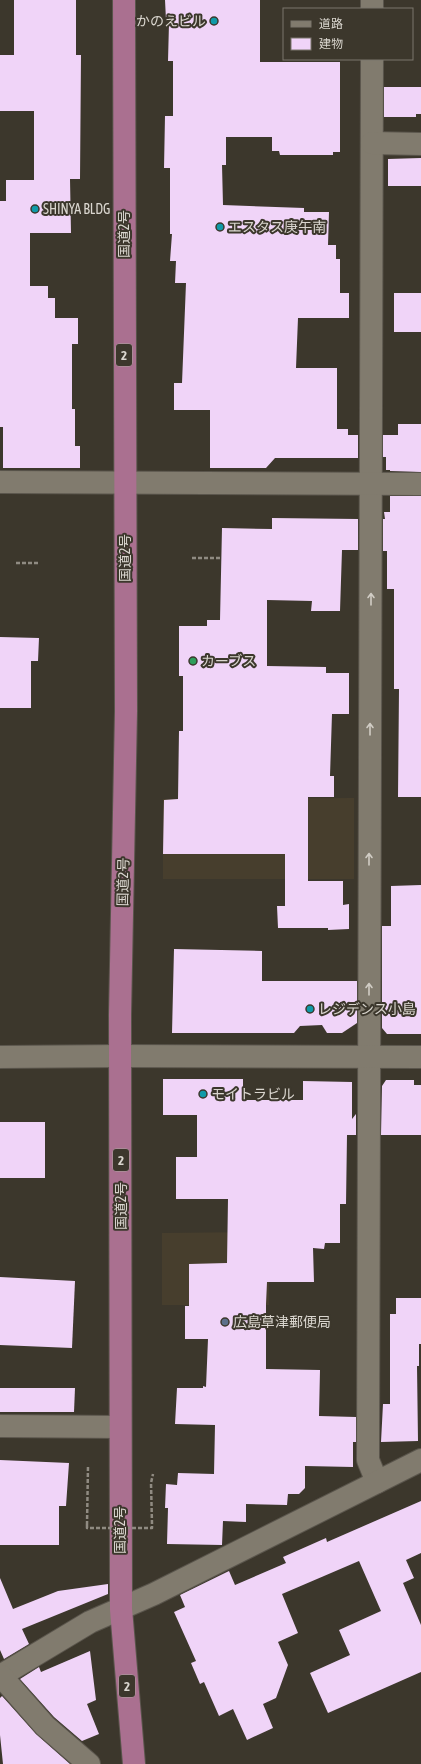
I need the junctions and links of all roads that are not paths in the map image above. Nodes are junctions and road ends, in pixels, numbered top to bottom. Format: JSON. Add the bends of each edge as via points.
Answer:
{"nodes":[{"id":1,"x":124,"y":0,"type":"edge"},
{"id":2,"x":372,"y":60,"type":"edge"},
{"id":3,"x":372,"y":143,"type":"junction"},
{"id":4,"x":421,"y":144,"type":"edge"},
{"id":5,"x":0,"y":482,"type":"edge"},
{"id":6,"x":124,"y":483,"type":"junction"},
{"id":7,"x":372,"y":484,"type":"junction"},
{"id":8,"x":421,"y":484,"type":"edge"},
{"id":9,"x":121,"y":1056,"type":"junction"},
{"id":10,"x":368,"y":1056,"type":"junction"},
{"id":11,"x":421,"y":1056,"type":"edge"},
{"id":12,"x":0,"y":1057,"type":"edge"},
{"id":13,"x":0,"y":1426,"type":"edge"},
{"id":14,"x":120,"y":1427,"type":"junction"},
{"id":15,"x":421,"y":1460,"type":"edge"},
{"id":16,"x":377,"y":1482,"type":"junction"},
{"id":17,"x":121,"y":1609,"type":"junction"},
{"id":18,"x":0,"y":1676,"type":"edge"},
{"id":19,"x":89,"y":1764,"type":"edge"},
{"id":20,"x":134,"y":1764,"type":"edge"}],
"edges":[{"from":1,"to":6,"type":"highway","name":"国道2号","number":"2"},
{"from":2,"to":3,"type":"street"},
{"from":3,"to":4,"type":"street"},
{"from":3,"to":7,"type":"street"},
{"from":5,"to":6,"type":"street"},
{"from":6,"to":7,"type":"street"},
{"from":6,"to":9,"type":"highway","name":"国道2号","number":"2","via":[[126,710]]},
{"from":7,"to":8,"type":"street"},
{"from":10,"to":7,"type":"street","one_way":true},
{"from":9,"to":10,"type":"street"},
{"from":9,"to":12,"type":"street"},
{"from":9,"to":14,"type":"highway","name":"国道2号","number":"2"},
{"from":10,"to":11,"type":"street"},
{"from":10,"to":16,"type":"street","via":[[368,1460]]},
{"from":13,"to":14,"type":"street"},
{"from":14,"to":17,"type":"highway","name":"国道2号","number":"2"},
{"from":15,"to":16,"type":"street"},
{"from":16,"to":17,"type":"street"},
{"from":17,"to":18,"type":"street","via":[[90,1622]]},
{"from":17,"to":20,"type":"highway","name":"国道2号","number":"2"},
{"from":18,"to":19,"type":"street","via":[[45,1726]]}]}
